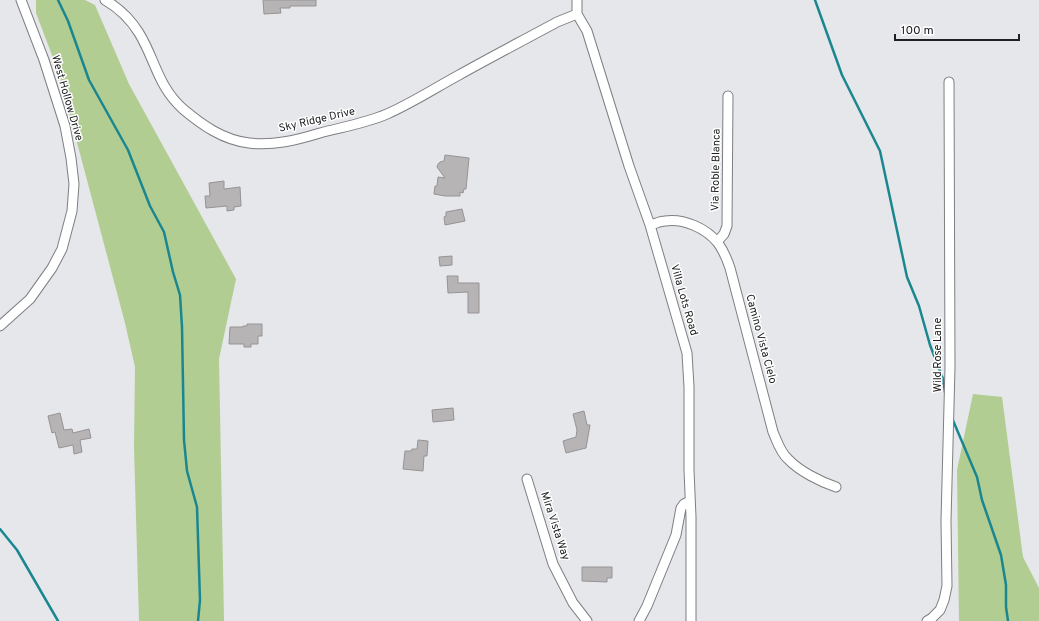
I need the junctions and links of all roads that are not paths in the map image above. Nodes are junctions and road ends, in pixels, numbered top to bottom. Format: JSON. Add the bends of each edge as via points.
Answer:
{"nodes":[{"id":1,"x":21,"y":0,"type":"edge"},
{"id":2,"x":105,"y":0,"type":"edge"},
{"id":3,"x":577,"y":0,"type":"edge"},
{"id":4,"x":577,"y":14,"type":"junction"},
{"id":5,"x":949,"y":82,"type":"dead end"},
{"id":6,"x":728,"y":96,"type":"dead end"},
{"id":7,"x":650,"y":225,"type":"junction"},
{"id":8,"x":717,"y":242,"type":"junction"},
{"id":9,"x":0,"y":326,"type":"edge"},
{"id":10,"x":527,"y":479,"type":"dead end"},
{"id":11,"x":836,"y":488,"type":"dead end"},
{"id":12,"x":690,"y":501,"type":"junction"},
{"id":13,"x":587,"y":621,"type":"edge"},
{"id":14,"x":639,"y":621,"type":"edge"},
{"id":15,"x":691,"y":621,"type":"edge"},
{"id":16,"x":926,"y":621,"type":"edge"}],
"edges":[{"from":1,"to":9,"type":"street","name":"West Hollow Drive","via":[[65,126],[74,184],[72,211],[62,249],[30,299]]},
{"from":2,"to":4,"type":"street","name":"Sky Ridge Drive","via":[[129,19],[140,34],[162,82],[181,107],[206,128],[248,143],[295,140],[387,114],[557,22]]},
{"from":3,"to":4,"type":"street"},
{"from":4,"to":7,"type":"street","name":"Villa Lots Road","via":[[587,31]]},
{"from":5,"to":16,"type":"street","name":"Wild Rose Lane","via":[[950,367],[947,586],[940,610]]},
{"from":6,"to":8,"type":"street","name":"Via Roble Blanca","via":[[727,226]]},
{"from":7,"to":8,"type":"street","name":"Camino Vista Cielo","via":[[665,220],[692,224]]},
{"from":7,"to":12,"type":"street","name":"Villa Lots Road","via":[[687,353]]},
{"from":8,"to":11,"type":"street","name":"Camino Vista Cielo","via":[[730,268],[779,447],[787,459],[798,468]]},
{"from":10,"to":13,"type":"street","name":"Mira Vista Way","via":[[553,564],[573,602]]},
{"from":12,"to":14,"type":"street","via":[[682,508],[676,535]]},
{"from":12,"to":15,"type":"street","name":"Villa Lots Road"}]}
